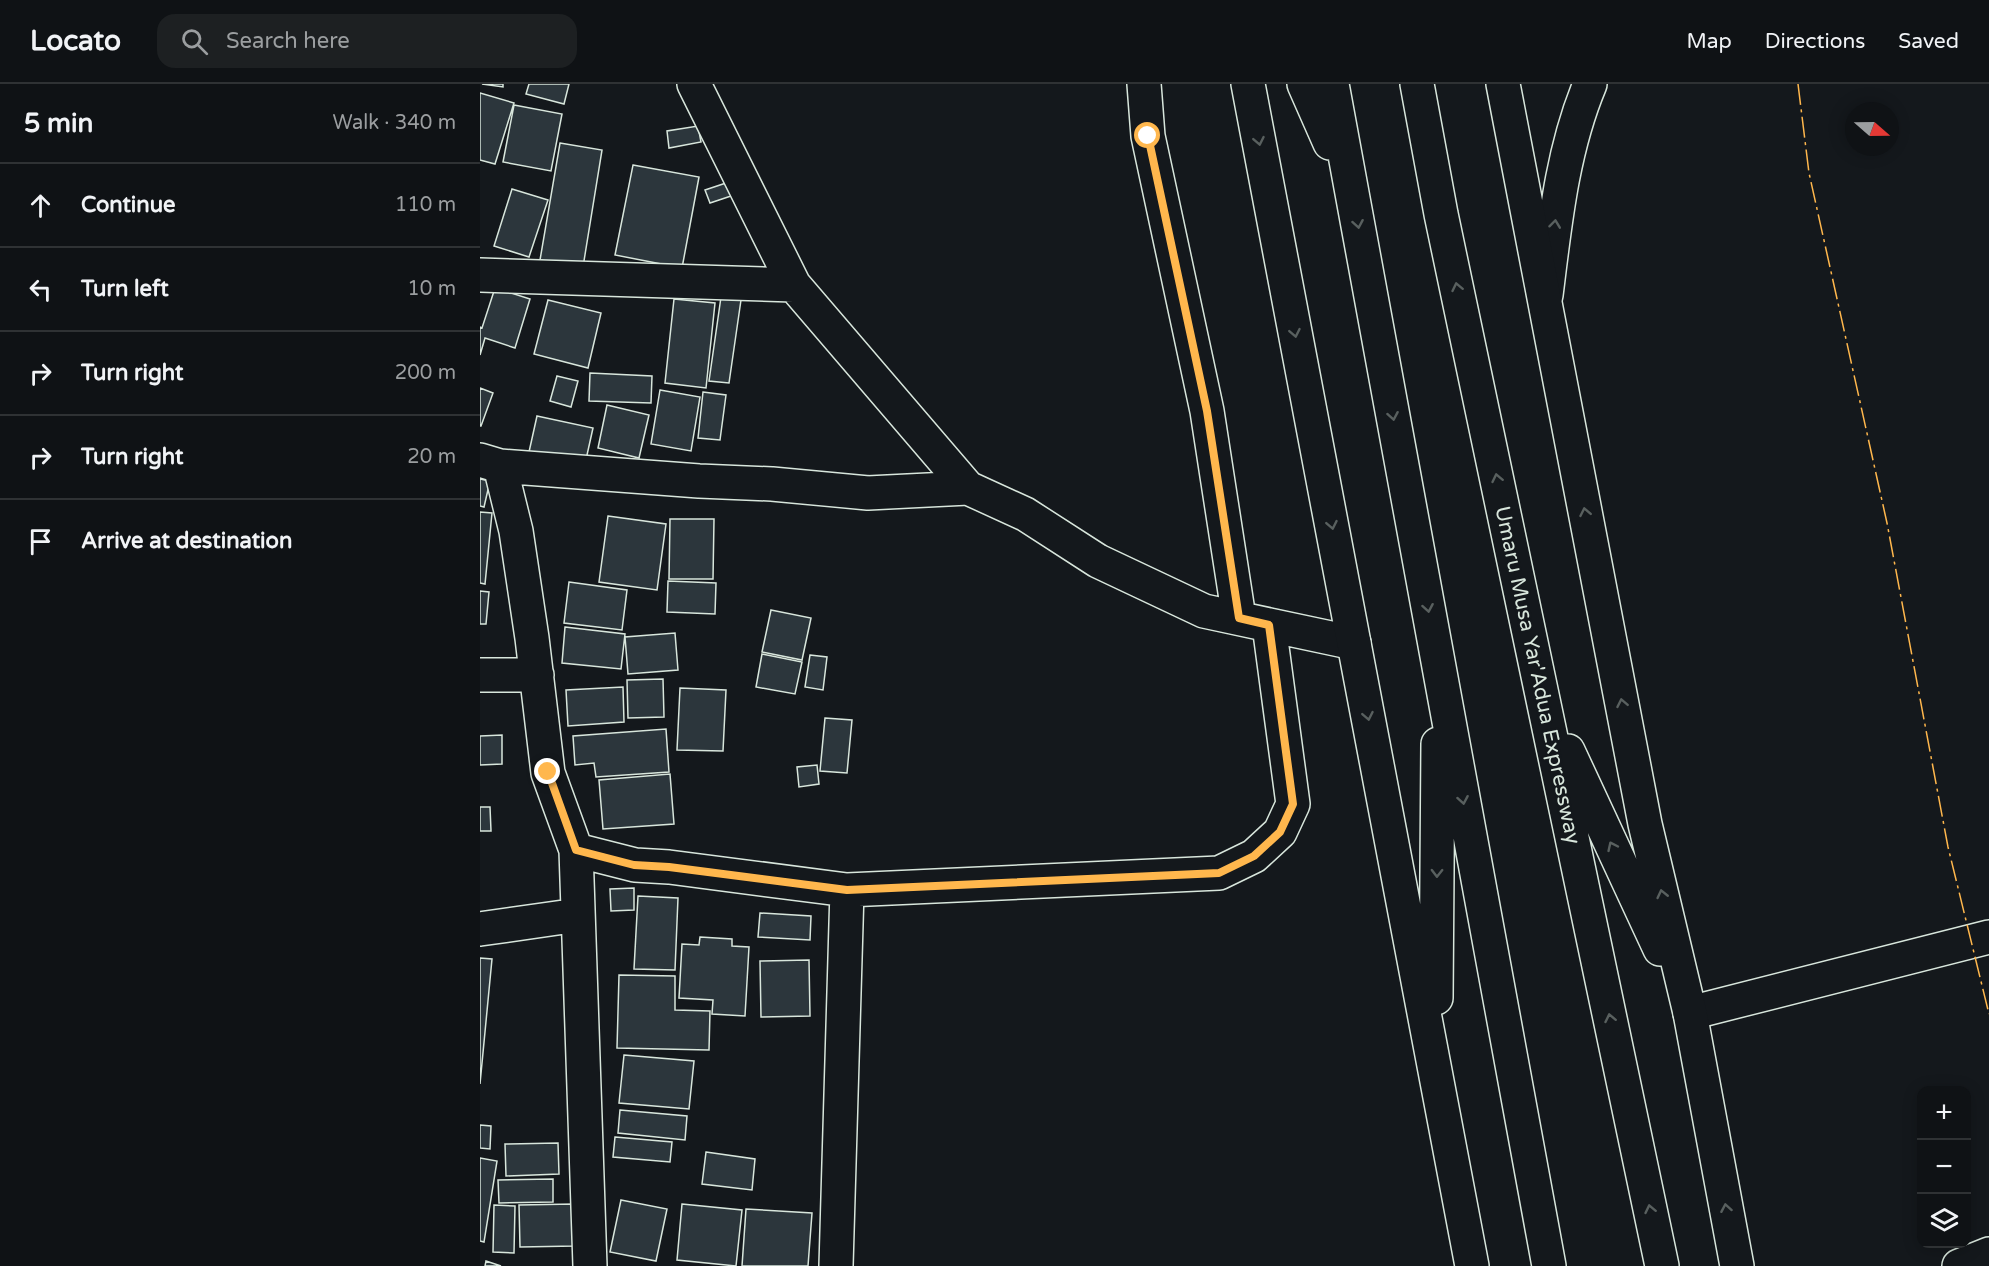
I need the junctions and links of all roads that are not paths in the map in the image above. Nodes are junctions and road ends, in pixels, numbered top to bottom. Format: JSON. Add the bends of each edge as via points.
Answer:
{"nodes":[{"id":1,"x":694,"y":84,"type":"edge"},
{"id":2,"x":1144,"y":84,"type":"edge"},
{"id":3,"x":1248,"y":84,"type":"edge"},
{"id":4,"x":1304,"y":84,"type":"edge"},
{"id":5,"x":1332,"y":84,"type":"edge"},
{"id":6,"x":1417,"y":84,"type":"edge"},
{"id":7,"x":1437,"y":84,"type":"edge"},
{"id":8,"x":1503,"y":84,"type":"edge"},
{"id":9,"x":1590,"y":84,"type":"edge"},
{"id":10,"x":1433,"y":166,"type":"junction"},
{"id":11,"x":1352,"y":193,"type":"junction"},
{"id":12,"x":480,"y":275,"type":"edge"},
{"id":13,"x":794,"y":285,"type":"junction"},
{"id":14,"x":1545,"y":303,"type":"junction"},
{"id":15,"x":490,"y":463,"type":"edge"},
{"id":16,"x":968,"y":488,"type":"junction"},
{"id":17,"x":1254,"y":621,"type":"junction"},
{"id":18,"x":1354,"y":643,"type":"junction"},
{"id":19,"x":1439,"y":667,"type":"junction"},
{"id":20,"x":480,"y":675,"type":"edge"},
{"id":21,"x":537,"y":675,"type":"junction"},
{"id":22,"x":1543,"y":699,"type":"junction"},
{"id":23,"x":576,"y":850,"type":"junction"},
{"id":24,"x":847,"y":890,"type":"junction"},
{"id":25,"x":578,"y":915,"type":"junction"},
{"id":26,"x":480,"y":929,"type":"edge"},
{"id":27,"x":1989,"y":937,"type":"edge"},
{"id":28,"x":1690,"y":1013,"type":"junction"},
{"id":29,"x":1435,"y":1071,"type":"junction"},
{"id":30,"x":1989,"y":1254,"type":"edge"},
{"id":31,"x":590,"y":1266,"type":"edge"},
{"id":32,"x":836,"y":1266,"type":"edge"},
{"id":33,"x":1472,"y":1266,"type":"edge"},
{"id":34,"x":1549,"y":1266,"type":"edge"},
{"id":35,"x":1662,"y":1266,"type":"edge"},
{"id":36,"x":1737,"y":1266,"type":"edge"},
{"id":37,"x":1959,"y":1266,"type":"edge"}],
"edges":[{"from":1,"to":13,"type":"main road"},
{"from":2,"to":17,"type":"main road","via":[[1148,136]]},
{"from":3,"to":18,"type":"main road","one_way":true},
{"from":4,"to":11,"type":"main road"},
{"from":5,"to":11,"type":"main road"},
{"from":6,"to":10,"type":"main road","name":"Umaru Musa Yar'Adua Expressway"},
{"from":7,"to":10,"type":"main road"},
{"from":8,"to":14,"type":"main road"},
{"from":14,"to":9,"type":"main road","one_way":true,"via":[[1559,190]]},
{"from":22,"to":10,"type":"main road","name":"Umaru Musa Yar'Adua Expressway","one_way":true},
{"from":11,"to":19,"type":"main road","one_way":true},
{"from":12,"to":13,"type":"main road"},
{"from":13,"to":16,"type":"main road"},
{"from":28,"to":14,"type":"main road","one_way":true,"via":[[1645,824]]},
{"from":15,"to":16,"type":"main road","via":[[868,493]]},
{"from":15,"to":21,"type":"main road","via":[[516,531]]},
{"from":16,"to":17,"type":"main road","via":[[1025,514],[1098,561],[1204,611]]},
{"from":17,"to":18,"type":"main road"},
{"from":17,"to":24,"type":"main road","via":[[1293,804],[1280,832],[1254,856],[1219,873]]},
{"from":18,"to":29,"type":"main road","one_way":true},
{"from":19,"to":29,"type":"main road","one_way":true},
{"from":19,"to":34,"type":"main road","one_way":true},
{"from":20,"to":21,"type":"main road"},
{"from":21,"to":23,"type":"main road","via":[[548,772]]},
{"from":28,"to":22,"type":"main road","one_way":true},
{"from":35,"to":22,"type":"main road","name":"Umaru Musa Yar'Adua Expressway","one_way":true},
{"from":23,"to":24,"type":"main road","via":[[634,865]]},
{"from":23,"to":25,"type":"main road"},
{"from":24,"to":32,"type":"main road"},
{"from":25,"to":26,"type":"main road"},
{"from":25,"to":31,"type":"main road"},
{"from":27,"to":28,"type":"main road"},
{"from":36,"to":28,"type":"main road","one_way":true},
{"from":29,"to":33,"type":"main road"},
{"from":30,"to":37,"type":"main road"}]}
